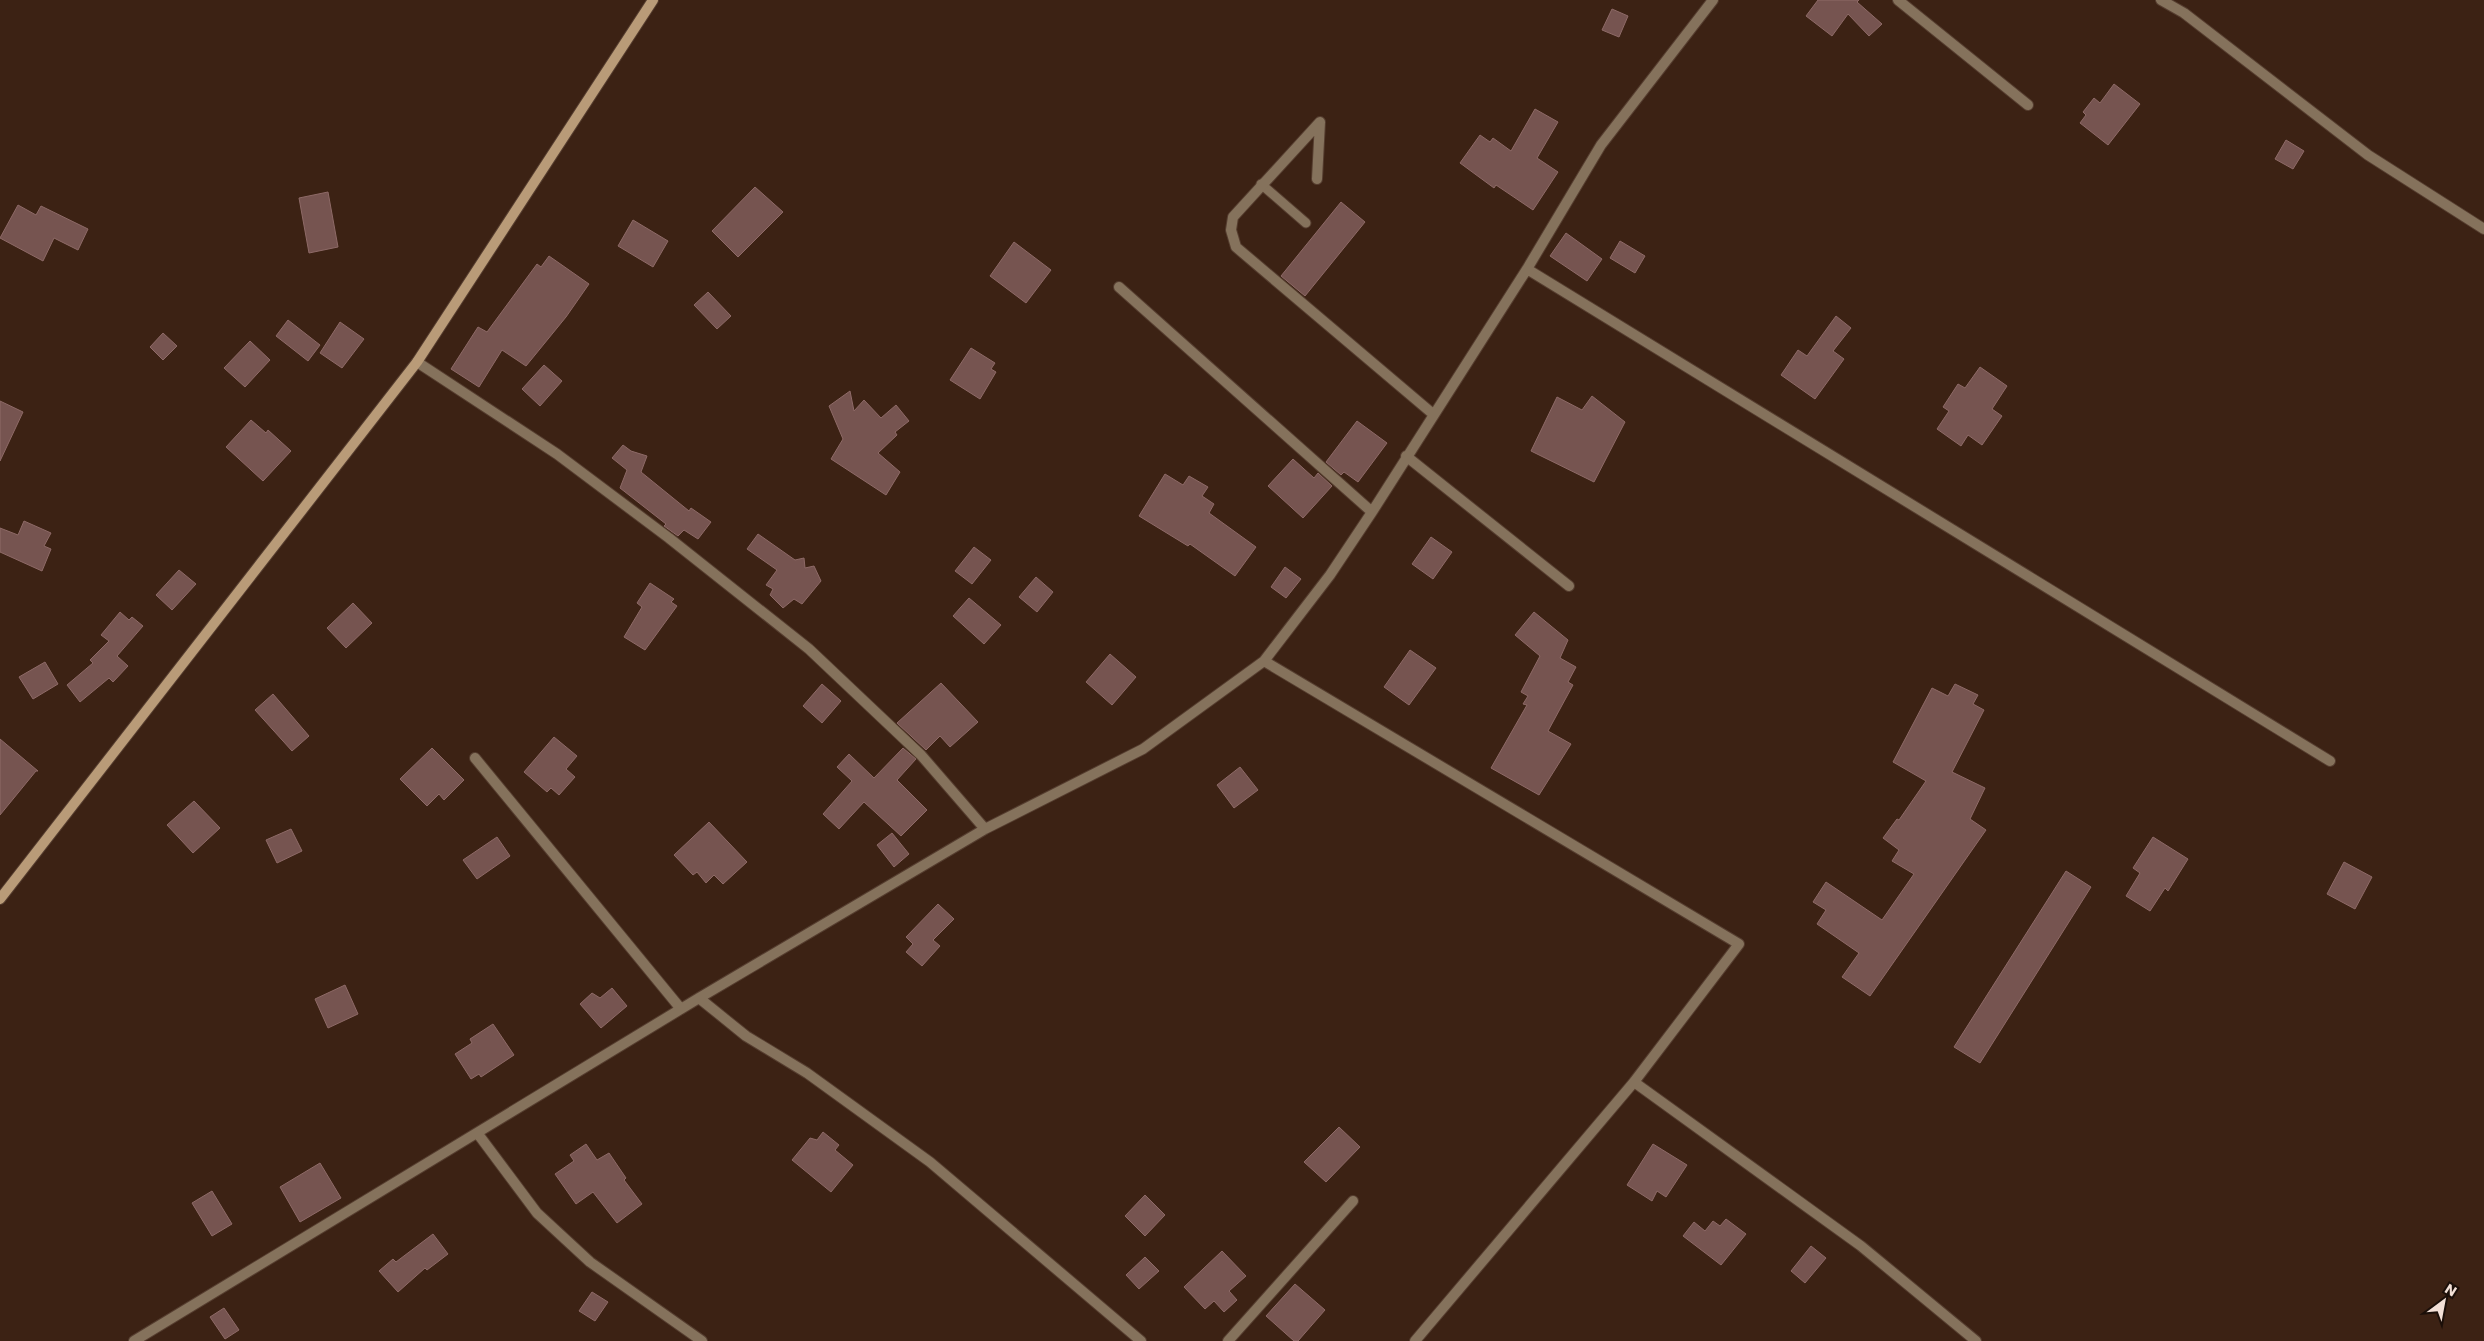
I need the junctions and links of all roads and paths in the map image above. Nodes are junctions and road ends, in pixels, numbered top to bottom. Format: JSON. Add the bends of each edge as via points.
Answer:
{"nodes":[{"id":1,"x":653,"y":0,"type":"edge"},
{"id":2,"x":1712,"y":0,"type":"edge"},
{"id":3,"x":1898,"y":0,"type":"edge"},
{"id":4,"x":2161,"y":0,"type":"edge"},
{"id":5,"x":2028,"y":105,"type":"dead end"},
{"id":6,"x":1317,"y":179,"type":"dead end"},
{"id":7,"x":1262,"y":184,"type":"junction"},
{"id":8,"x":1306,"y":223,"type":"dead end"},
{"id":9,"x":2484,"y":229,"type":"edge"},
{"id":10,"x":1527,"y":269,"type":"junction"},
{"id":11,"x":1119,"y":287,"type":"dead end"},
{"id":12,"x":417,"y":362,"type":"junction"},
{"id":13,"x":1433,"y":414,"type":"junction"},
{"id":14,"x":1406,"y":456,"type":"junction"},
{"id":15,"x":1372,"y":512,"type":"junction"},
{"id":16,"x":1569,"y":586,"type":"dead end"},
{"id":17,"x":1264,"y":661,"type":"junction"},
{"id":18,"x":475,"y":758,"type":"dead end"},
{"id":19,"x":2330,"y":761,"type":"dead end"},
{"id":20,"x":985,"y":829,"type":"junction"},
{"id":21,"x":0,"y":899,"type":"edge"},
{"id":22,"x":699,"y":998,"type":"junction"},
{"id":23,"x":681,"y":1009,"type":"junction"},
{"id":24,"x":1634,"y":1082,"type":"junction"},
{"id":25,"x":478,"y":1134,"type":"junction"},
{"id":26,"x":1353,"y":1202,"type":"dead end"},
{"id":27,"x":1131,"y":1332,"type":"junction"},
{"id":28,"x":134,"y":1341,"type":"edge"},
{"id":29,"x":702,"y":1341,"type":"edge"},
{"id":30,"x":1124,"y":1341,"type":"edge"},
{"id":31,"x":1141,"y":1341,"type":"edge"},
{"id":32,"x":1228,"y":1341,"type":"edge"},
{"id":33,"x":1415,"y":1341,"type":"edge"},
{"id":34,"x":1976,"y":1341,"type":"edge"}],
"edges":[{"from":1,"to":12,"type":"street"},
{"from":2,"to":10,"type":"street","via":[[1601,145]]},
{"from":3,"to":5,"type":"street"},
{"from":4,"to":9,"type":"street","via":[[2184,13],[2368,155]]},
{"from":6,"to":7,"type":"street","via":[[1320,122]]},
{"from":7,"to":8,"type":"lane"},
{"from":7,"to":13,"type":"street","via":[[1233,217],[1230,230],[1236,247]]},
{"from":10,"to":13,"type":"street"},
{"from":10,"to":19,"type":"street"},
{"from":11,"to":15,"type":"street"},
{"from":12,"to":20,"type":"street","via":[[557,454],[809,650],[920,755]]},
{"from":12,"to":21,"type":"street"},
{"from":13,"to":14,"type":"street"},
{"from":14,"to":15,"type":"street"},
{"from":14,"to":16,"type":"street"},
{"from":15,"to":17,"type":"street","via":[[1330,575]]},
{"from":17,"to":20,"type":"street","via":[[1143,749]]},
{"from":17,"to":24,"type":"street","via":[[1739,944]]},
{"from":18,"to":23,"type":"street"},
{"from":20,"to":22,"type":"street"},
{"from":22,"to":23,"type":"street"},
{"from":22,"to":27,"type":"street","via":[[746,1036],[807,1072],[930,1162]]},
{"from":23,"to":25,"type":"street"},
{"from":24,"to":33,"type":"street"},
{"from":24,"to":34,"type":"street","via":[[1861,1246]]},
{"from":25,"to":28,"type":"street"},
{"from":25,"to":29,"type":"street","via":[[537,1213],[590,1262]]},
{"from":26,"to":32,"type":"street"},
{"from":27,"to":30,"type":"street"},
{"from":27,"to":31,"type":"street"}]}
